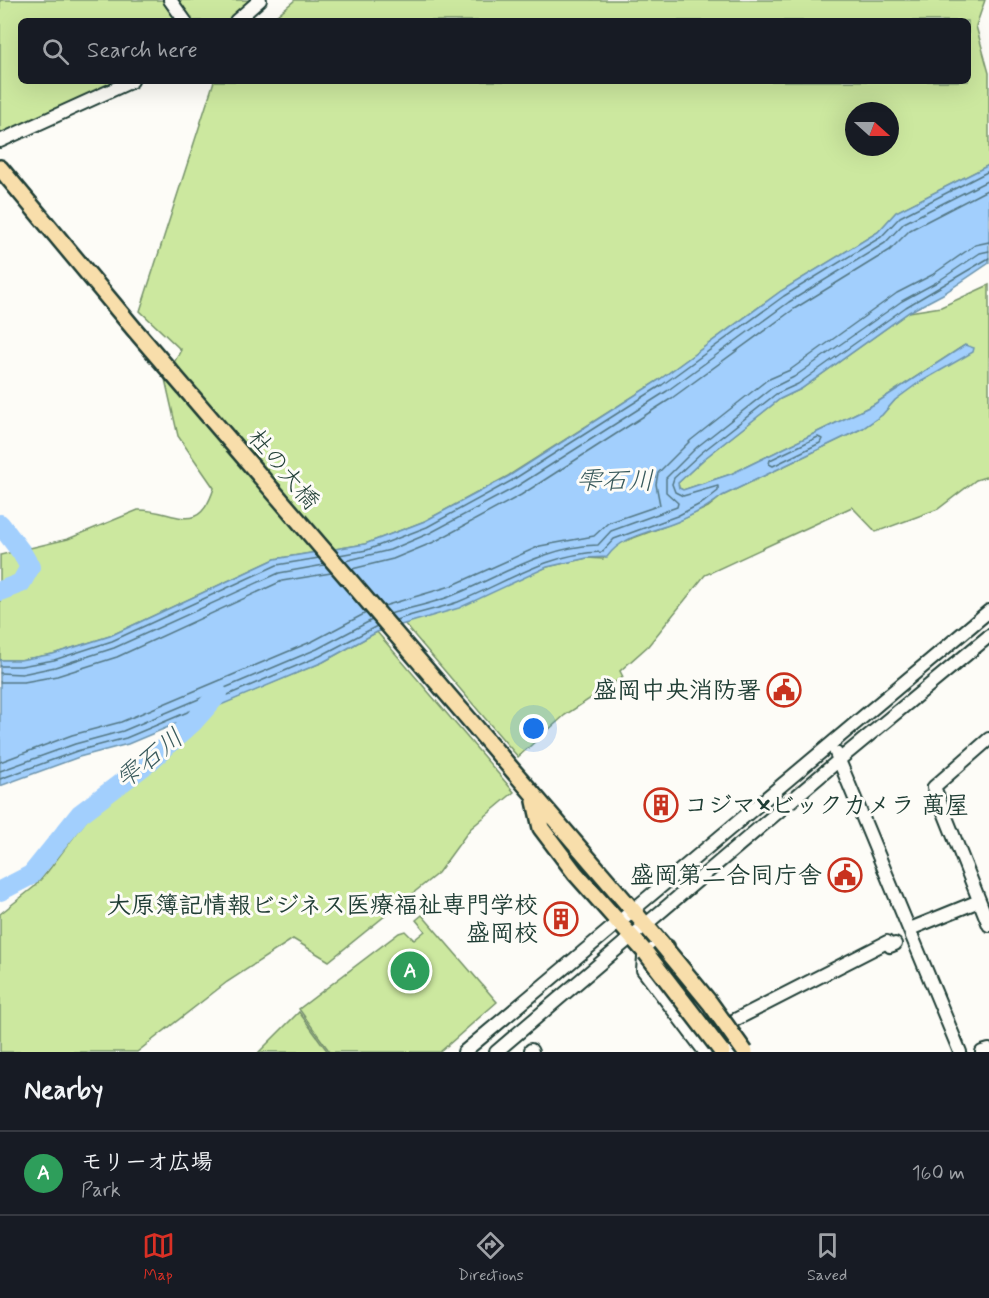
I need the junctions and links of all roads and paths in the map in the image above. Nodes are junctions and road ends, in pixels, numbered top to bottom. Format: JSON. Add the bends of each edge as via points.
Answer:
{"nodes":[{"id":1,"x":170,"y":0,"type":"edge"},
{"id":2,"x":260,"y":0,"type":"edge"},
{"id":3,"x":183,"y":18,"type":"edge"},
{"id":4,"x":239,"y":18,"type":"edge"},
{"id":5,"x":125,"y":84,"type":"edge"},
{"id":6,"x":0,"y":141,"type":"edge"},
{"id":7,"x":0,"y":168,"type":"edge"},
{"id":8,"x":989,"y":611,"type":"edge"},
{"id":9,"x":989,"y":636,"type":"edge"},
{"id":10,"x":989,"y":739,"type":"edge"},
{"id":11,"x":832,"y":743,"type":"junction"},
{"id":12,"x":839,"y":760,"type":"junction"},
{"id":13,"x":534,"y":798,"type":"junction"},
{"id":14,"x":979,"y":901,"type":"junction"},
{"id":15,"x":633,"y":911,"type":"junction"},
{"id":16,"x":620,"y":922,"type":"junction"},
{"id":17,"x":646,"y":925,"type":"junction"},
{"id":18,"x":989,"y":925,"type":"edge"},
{"id":19,"x":910,"y":929,"type":"junction"},
{"id":20,"x":633,"y":936,"type":"junction"},
{"id":21,"x":895,"y":944,"type":"dead end"},
{"id":22,"x":723,"y":1026,"type":"junction"},
{"id":23,"x":989,"y":1050,"type":"edge"},
{"id":24,"x":464,"y":1052,"type":"edge"},
{"id":25,"x":496,"y":1052,"type":"edge"},
{"id":26,"x":705,"y":1052,"type":"edge"},
{"id":27,"x":722,"y":1052,"type":"edge"},
{"id":28,"x":743,"y":1052,"type":"edge"},
{"id":29,"x":960,"y":1052,"type":"edge"},
{"id":30,"x":982,"y":1052,"type":"edge"}],
"edges":[{"from":1,"to":3,"type":"street"},
{"from":2,"to":4,"type":"street"},
{"from":5,"to":6,"type":"street"},
{"from":7,"to":13,"type":"main road","name":"杜の大橋"},
{"from":8,"to":11,"type":"street"},
{"from":9,"to":12,"type":"street"},
{"from":10,"to":14,"type":"street","via":[[934,788]]},
{"from":11,"to":12,"type":"street"},
{"from":11,"to":15,"type":"street"},
{"from":12,"to":17,"type":"street"},
{"from":12,"to":19,"type":"street"},
{"from":13,"to":15,"type":"main road","name":"杜の大橋"},
{"from":13,"to":16,"type":"main road","via":[[541,828]]},
{"from":14,"to":18,"type":"street"},
{"from":14,"to":19,"type":"street"},
{"from":15,"to":16,"type":"street"},
{"from":15,"to":17,"type":"main road","name":"杜の大橋"},
{"from":16,"to":20,"type":"main road"},
{"from":16,"to":24,"type":"street"},
{"from":17,"to":20,"type":"street"},
{"from":17,"to":28,"type":"main road","name":"杜の大橋","bridge":true,"via":[[710,1003]]},
{"from":19,"to":29,"type":"street"},
{"from":20,"to":25,"type":"street"},
{"from":20,"to":27,"type":"main road","bridge":true},
{"from":21,"to":22,"type":"street","via":[[890,946],[887,942]]},
{"from":22,"to":26,"type":"street","via":[[667,944],[661,943],[644,957],[643,970]]},
{"from":22,"to":28,"type":"street"},
{"from":23,"to":30,"type":"street"}]}
